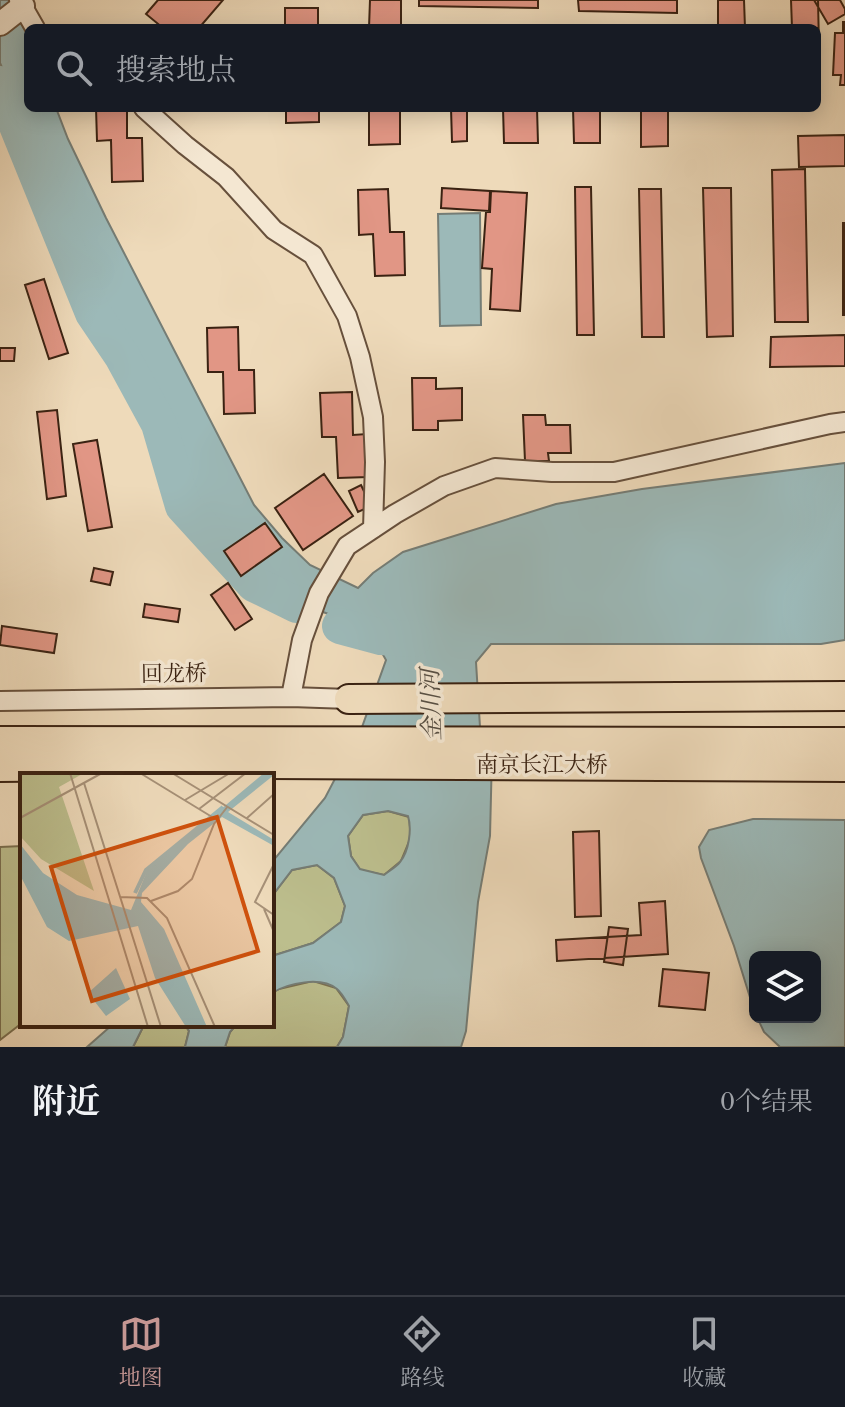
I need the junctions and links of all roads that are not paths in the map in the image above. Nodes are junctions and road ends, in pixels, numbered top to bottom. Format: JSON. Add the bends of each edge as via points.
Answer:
{"nodes":[{"id":1,"x":21,"y":4,"type":"edge"},
{"id":2,"x":0,"y":24,"type":"edge"},
{"id":3,"x":33,"y":24,"type":"edge"},
{"id":4,"x":148,"y":112,"type":"edge"},
{"id":5,"x":845,"y":422,"type":"edge"},
{"id":6,"x":373,"y":529,"type":"junction"},
{"id":7,"x":845,"y":696,"type":"edge"},
{"id":8,"x":291,"y":697,"type":"junction"},
{"id":9,"x":349,"y":699,"type":"joint"},
{"id":10,"x":0,"y":701,"type":"edge"},
{"id":11,"x":0,"y":741,"type":"edge"},
{"id":12,"x":845,"y":742,"type":"edge"},
{"id":13,"x":0,"y":767,"type":"edge"},
{"id":14,"x":845,"y":767,"type":"edge"}],
"edges":[{"from":1,"to":2,"type":"street"},
{"from":1,"to":3,"type":"street"},
{"from":4,"to":6,"type":"street","via":[[226,177],[274,230],[313,255],[347,316],[373,417]]},
{"from":5,"to":6,"type":"street","via":[[614,472],[495,468],[444,486]]},
{"from":6,"to":8,"type":"street","via":[[347,546],[319,593],[302,640]]},
{"from":7,"to":9,"type":"highway"},
{"from":8,"to":9,"type":"street","name":"回龙桥"},
{"from":8,"to":10,"type":"street","name":"回龙桥"},
{"from":11,"to":12,"type":"highway","name":"南京长江大桥"},
{"from":13,"to":14,"type":"highway","name":"南京长江大桥"}]}
